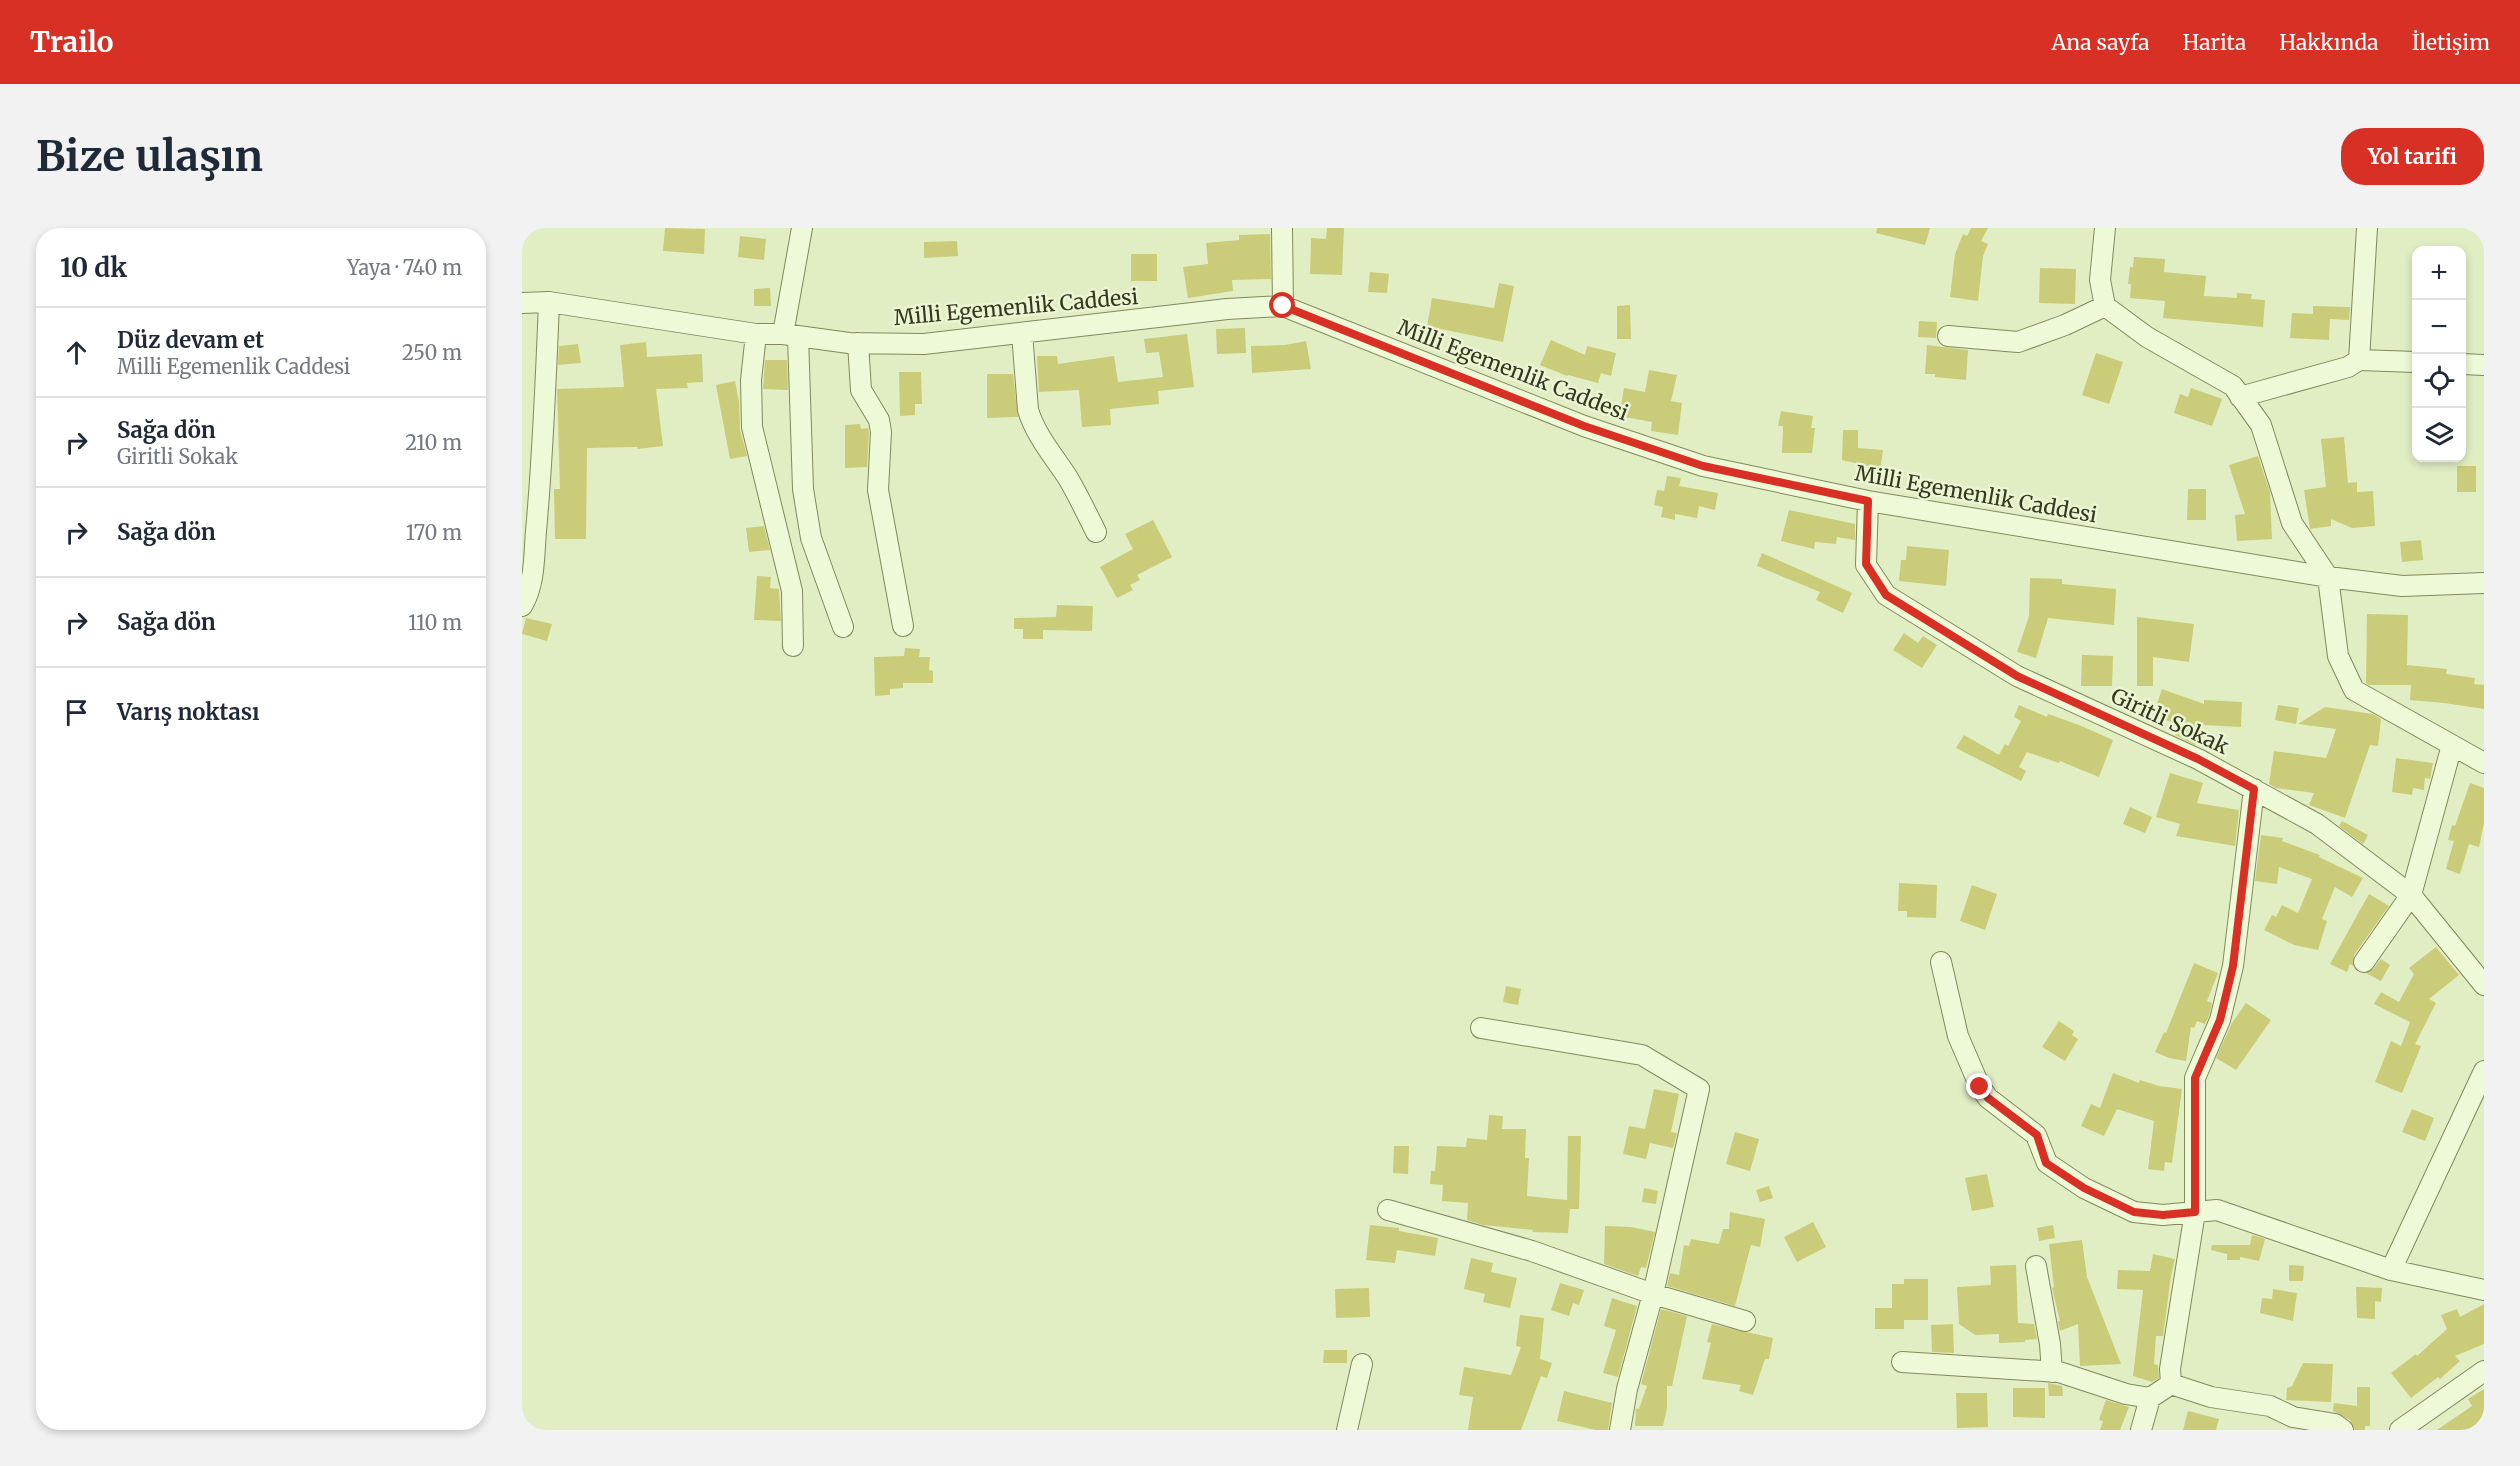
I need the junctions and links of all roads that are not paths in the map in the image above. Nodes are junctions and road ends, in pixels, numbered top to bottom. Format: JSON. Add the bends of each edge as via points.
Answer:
{"nodes":[{"id":1,"x":802,"y":228,"type":"edge"},
{"id":2,"x":1282,"y":228,"type":"edge"},
{"id":3,"x":2106,"y":228,"type":"edge"},
{"id":4,"x":2367,"y":228,"type":"edge"},
{"id":5,"x":549,"y":302,"type":"junction"},
{"id":6,"x":522,"y":303,"type":"edge"},
{"id":7,"x":1283,"y":306,"type":"junction"},
{"id":8,"x":2105,"y":306,"type":"junction"},
{"id":9,"x":1022,"y":333,"type":"junction"},
{"id":10,"x":756,"y":334,"type":"junction"},
{"id":11,"x":791,"y":335,"type":"junction"},
{"id":12,"x":1948,"y":336,"type":"dead end"},
{"id":13,"x":858,"y":343,"type":"junction"},
{"id":14,"x":2359,"y":360,"type":"junction"},
{"id":15,"x":2412,"y":362,"type":"edge"},
{"id":16,"x":2466,"y":364,"type":"edge"},
{"id":17,"x":2484,"y":365,"type":"edge"},
{"id":18,"x":2240,"y":397,"type":"junction"},
{"id":19,"x":1868,"y":501,"type":"junction"},
{"id":20,"x":1096,"y":532,"type":"dead end"},
{"id":21,"x":2328,"y":577,"type":"junction"},
{"id":22,"x":2484,"y":583,"type":"edge"},
{"id":23,"x":522,"y":606,"type":"edge"},
{"id":24,"x":903,"y":626,"type":"dead end"},
{"id":25,"x":843,"y":627,"type":"dead end"},
{"id":26,"x":793,"y":646,"type":"dead end"},
{"id":27,"x":2452,"y":745,"type":"junction"},
{"id":28,"x":2484,"y":763,"type":"edge"},
{"id":29,"x":2254,"y":789,"type":"junction"},
{"id":30,"x":2411,"y":895,"type":"junction"},
{"id":31,"x":1941,"y":962,"type":"dead end"},
{"id":32,"x":2364,"y":962,"type":"dead end"},
{"id":33,"x":2484,"y":985,"type":"edge"},
{"id":34,"x":1481,"y":1028,"type":"dead end"},
{"id":35,"x":2484,"y":1071,"type":"edge"},
{"id":36,"x":1388,"y":1210,"type":"dead end"},
{"id":37,"x":2195,"y":1212,"type":"junction"},
{"id":38,"x":2036,"y":1266,"type":"dead end"},
{"id":39,"x":2391,"y":1270,"type":"junction"},
{"id":40,"x":2484,"y":1290,"type":"edge"},
{"id":41,"x":1653,"y":1294,"type":"junction"},
{"id":42,"x":1745,"y":1321,"type":"dead end"},
{"id":43,"x":1902,"y":1362,"type":"dead end"},
{"id":44,"x":1362,"y":1364,"type":"dead end"},
{"id":45,"x":2484,"y":1371,"type":"edge"},
{"id":46,"x":2052,"y":1372,"type":"junction"},
{"id":47,"x":2171,"y":1384,"type":"junction"},
{"id":48,"x":2150,"y":1398,"type":"junction"},
{"id":49,"x":1347,"y":1430,"type":"edge"},
{"id":50,"x":1620,"y":1430,"type":"edge"},
{"id":51,"x":2141,"y":1430,"type":"edge"},
{"id":52,"x":2343,"y":1430,"type":"edge"},
{"id":53,"x":2400,"y":1430,"type":"edge"}],
"edges":[{"from":1,"to":11,"type":"street"},
{"from":2,"to":7,"type":"street"},
{"from":3,"to":8,"type":"street","via":[[2100,280]]},
{"from":4,"to":14,"type":"street"},
{"from":5,"to":6,"type":"street","name":"Milli Egemenlik Caddesi"},
{"from":5,"to":10,"type":"street","name":"Milli Egemenlik Caddesi"},
{"from":5,"to":23,"type":"street","via":[[541,480],[532,569]]},
{"from":7,"to":9,"type":"street","name":"Milli Egemenlik Caddesi"},
{"from":7,"to":19,"type":"street","name":"Milli Egemenlik Caddesi","via":[[1584,426],[1703,466]]},
{"from":8,"to":12,"type":"street","via":[[2018,342]]},
{"from":8,"to":18,"type":"street","via":[[2147,337],[2232,386]]},
{"from":9,"to":13,"type":"street","name":"Milli Egemenlik Caddesi","via":[[924,344]]},
{"from":9,"to":20,"type":"street","via":[[1031,421]]},
{"from":10,"to":11,"type":"street","name":"Milli Egemenlik Caddesi"},
{"from":10,"to":26,"type":"street","via":[[751,380],[752,427],[792,591]]},
{"from":11,"to":13,"type":"street","name":"Milli Egemenlik Caddesi"},
{"from":11,"to":25,"type":"street","via":[[803,489],[811,538]]},
{"from":13,"to":24,"type":"street","via":[[861,390],[879,420],[881,432],[878,489]]},
{"from":14,"to":15,"type":"street"},
{"from":14,"to":18,"type":"street","via":[[2348,367]]},
{"from":16,"to":17,"type":"street"},
{"from":18,"to":21,"type":"street","via":[[2261,425],[2292,523]]},
{"from":19,"to":21,"type":"street","name":"Milli Egemenlik Caddesi"},
{"from":19,"to":29,"type":"street","name":"Giritli Sokak","via":[[1866,564],[1886,595],[2017,676]]},
{"from":21,"to":22,"type":"street","name":"Milli Egemenlik Caddesi","via":[[2402,586]]},
{"from":21,"to":27,"type":"street","via":[[2338,657],[2355,690]]},
{"from":27,"to":28,"type":"street"},
{"from":27,"to":30,"type":"street"},
{"from":29,"to":30,"type":"street","name":"Giritli Sokak","via":[[2317,824]]},
{"from":29,"to":37,"type":"street","via":[[2233,966],[2220,1020],[2195,1078]]},
{"from":30,"to":32,"type":"street"},
{"from":30,"to":33,"type":"street","name":"Giritli Sokak"},
{"from":31,"to":37,"type":"street","via":[[1958,1036],[1980,1087],[1988,1098],[2037,1135],[2046,1163],[2084,1188],[2134,1212]]},
{"from":34,"to":41,"type":"street","via":[[1642,1055],[1699,1089]]},
{"from":35,"to":39,"type":"street"},
{"from":36,"to":41,"type":"street","via":[[1532,1251]]},
{"from":37,"to":39,"type":"street","via":[[2217,1210]]},
{"from":37,"to":47,"type":"street"},
{"from":38,"to":46,"type":"street"},
{"from":39,"to":40,"type":"street"},
{"from":41,"to":42,"type":"street"},
{"from":41,"to":50,"type":"street"},
{"from":43,"to":46,"type":"street"},
{"from":44,"to":49,"type":"street"},
{"from":45,"to":53,"type":"street"},
{"from":46,"to":48,"type":"street","via":[[2088,1380],[2126,1395]]},
{"from":47,"to":48,"type":"street"},
{"from":47,"to":52,"type":"street","via":[[2211,1397],[2270,1406],[2293,1417],[2335,1424]]},
{"from":48,"to":51,"type":"street"}]}
